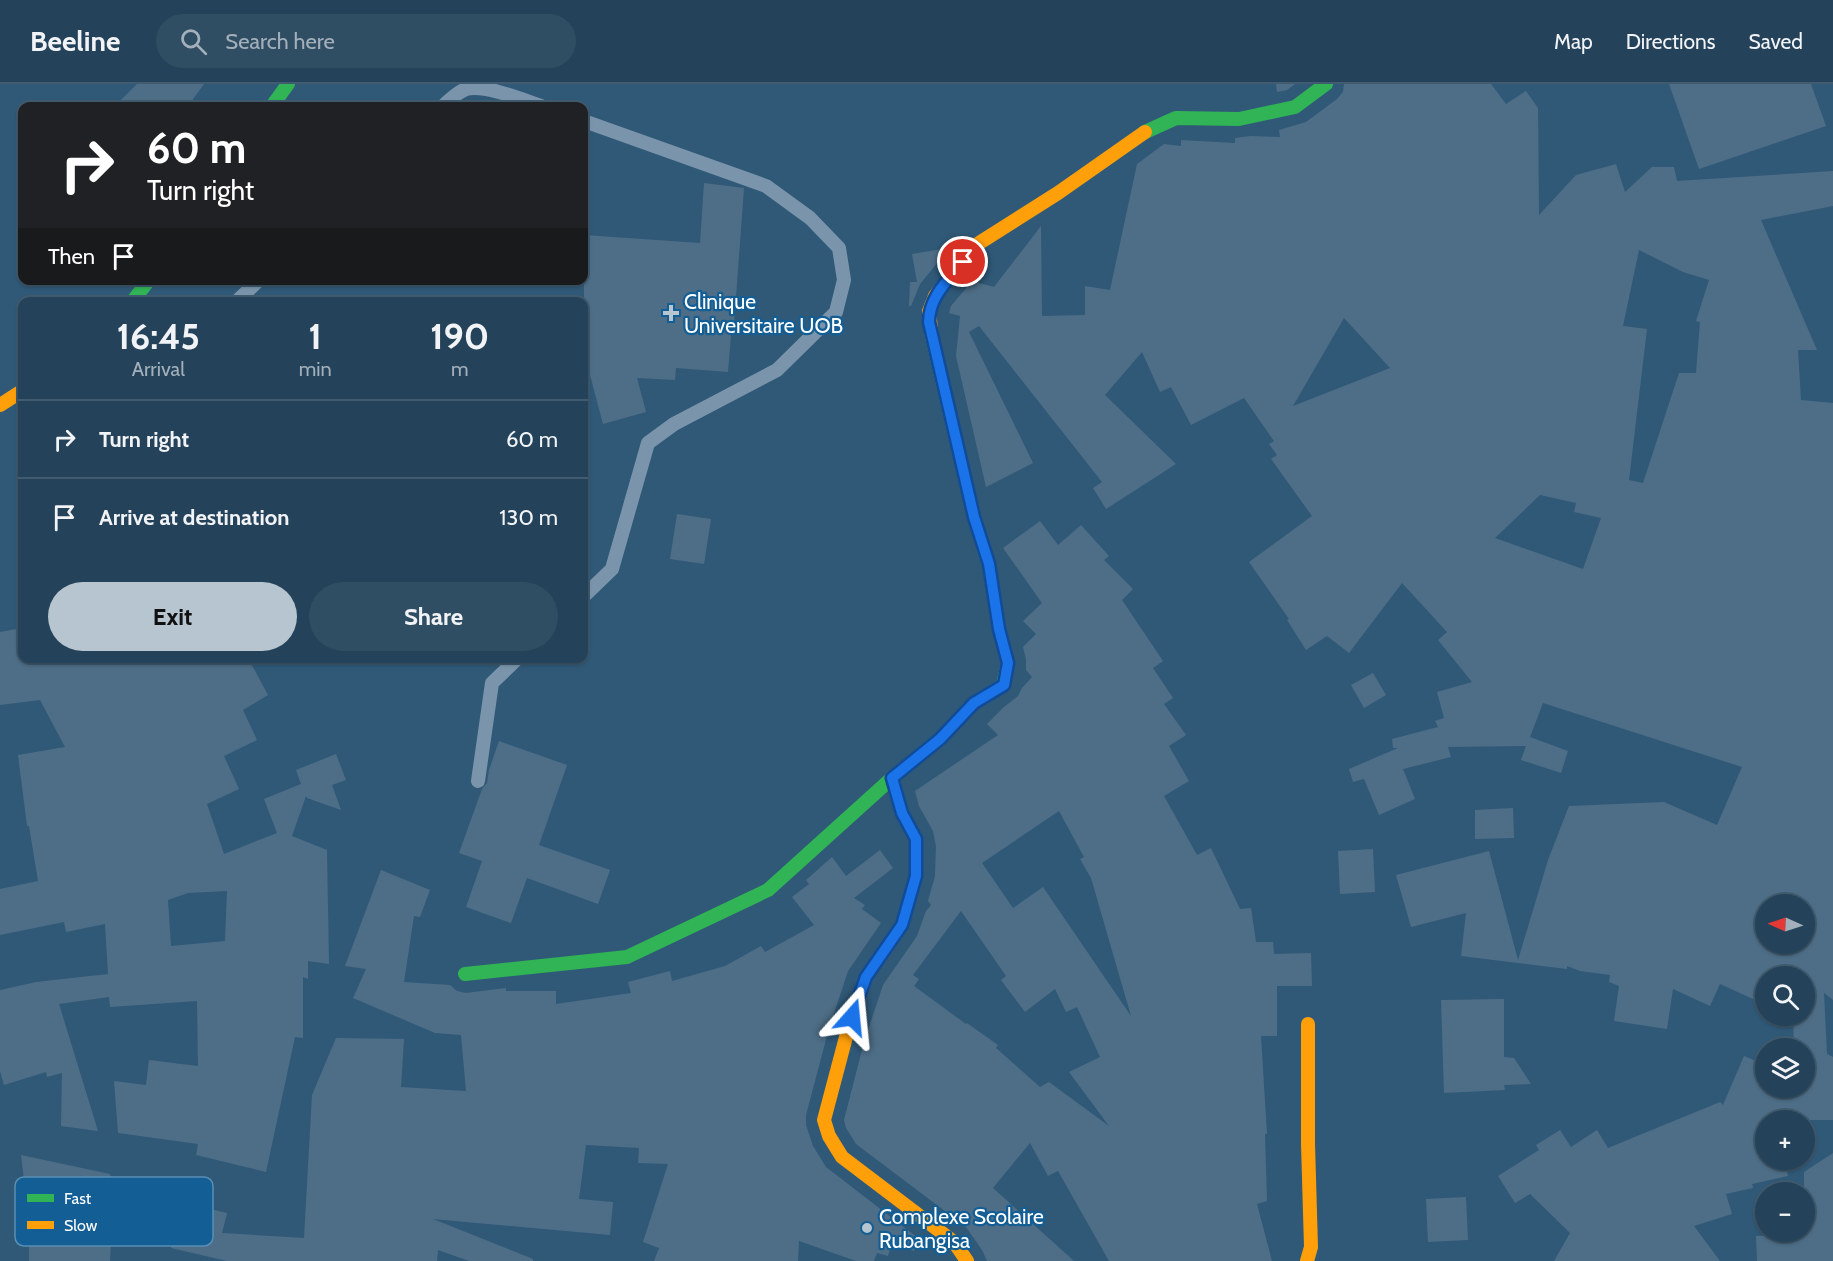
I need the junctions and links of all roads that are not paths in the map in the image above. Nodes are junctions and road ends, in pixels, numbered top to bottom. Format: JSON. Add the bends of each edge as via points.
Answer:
{"nodes":[{"id":1,"x":288,"y":84,"type":"edge"},
{"id":2,"x":1326,"y":84,"type":"edge"},
{"id":3,"x":275,"y":102,"type":"edge"},
{"id":4,"x":448,"y":102,"type":"edge"},
{"id":5,"x":530,"y":102,"type":"edge"},
{"id":6,"x":588,"y":122,"type":"edge"},
{"id":7,"x":254,"y":285,"type":"edge"},
{"id":8,"x":241,"y":297,"type":"edge"},
{"id":9,"x":18,"y":394,"type":"edge"},
{"id":10,"x":0,"y":405,"type":"edge"},
{"id":11,"x":588,"y":592,"type":"edge"},
{"id":12,"x":513,"y":663,"type":"edge"},
{"id":13,"x":892,"y":778,"type":"junction"},
{"id":14,"x":477,"y":781,"type":"dead end"},
{"id":15,"x":465,"y":974,"type":"dead end"},
{"id":16,"x":1308,"y":1024,"type":"dead end"},
{"id":17,"x":967,"y":1261,"type":"edge"},
{"id":18,"x":1307,"y":1261,"type":"edge"}],
"edges":[{"from":1,"to":3,"type":"main road"},
{"from":2,"to":13,"type":"main road","via":[[1295,107],[1239,119],[1176,118],[1139,135],[976,245],[935,296],[929,322],[974,517],[989,564],[1008,663],[1004,685],[974,703],[940,739]]},
{"from":4,"to":5,"type":"lane","via":[[468,88],[490,88]]},
{"from":6,"to":11,"type":"lane","via":[[766,186],[810,218],[839,248],[844,280],[836,312],[777,370],[674,424],[648,442],[612,569]]},
{"from":7,"to":8,"type":"lane"},
{"from":9,"to":10,"type":"main road"},
{"from":12,"to":14,"type":"lane","via":[[492,683]]},
{"from":13,"to":15,"type":"main road","via":[[768,890],[627,957]]},
{"from":13,"to":17,"type":"main road","via":[[902,813],[916,839],[916,876],[902,925],[866,977],[824,1120],[842,1157],[954,1242]]},
{"from":16,"to":18,"type":"main road","via":[[1311,1247]]}]}
